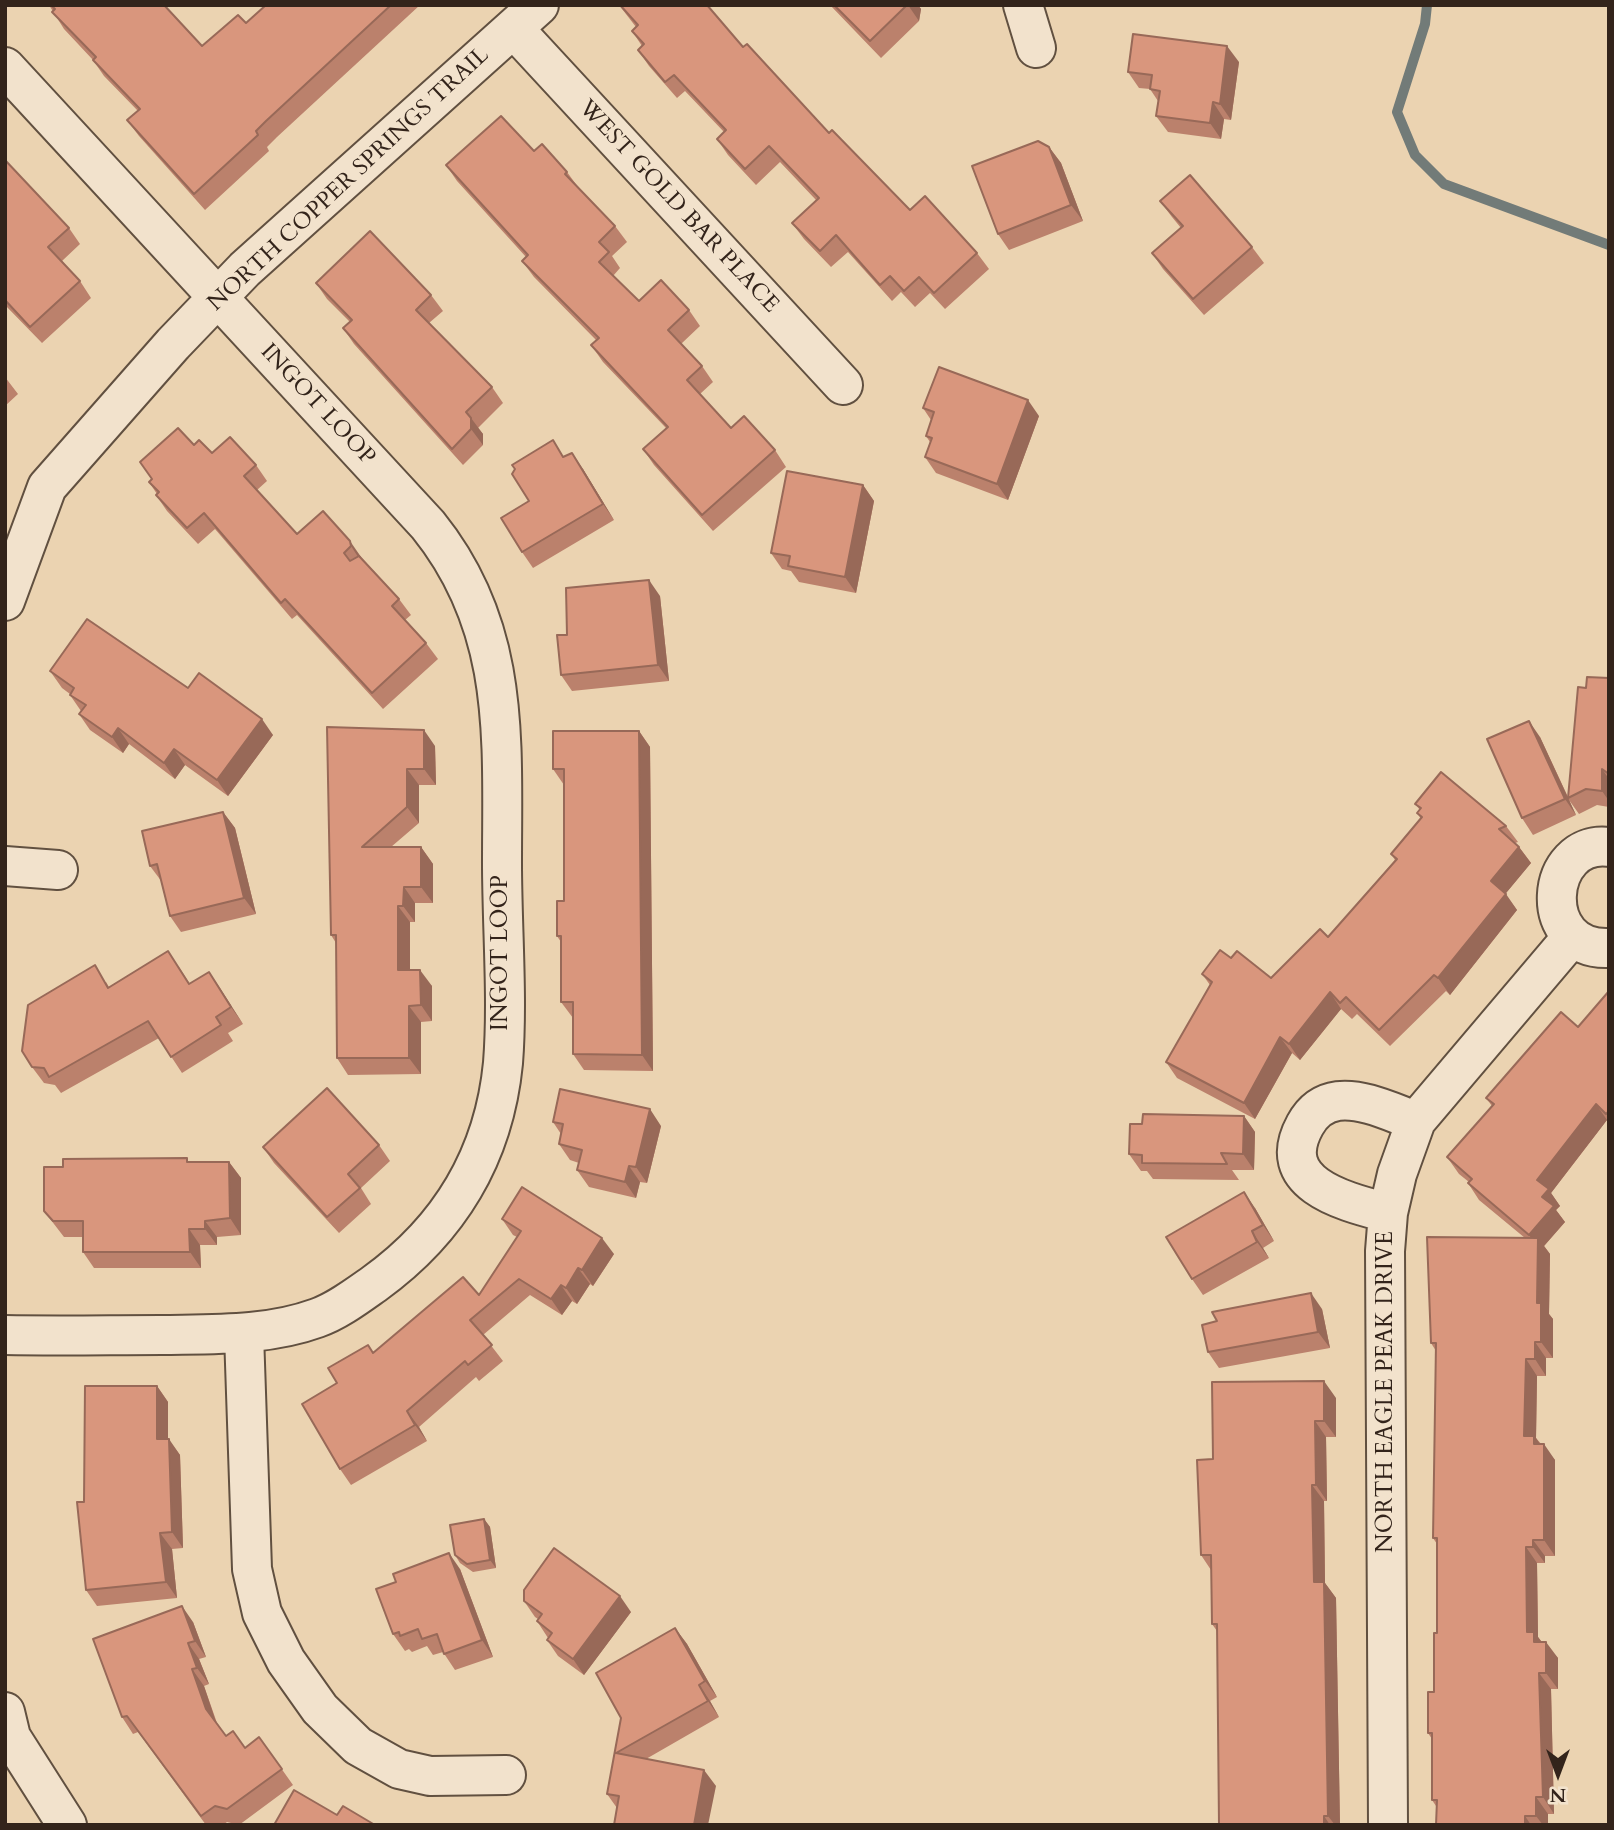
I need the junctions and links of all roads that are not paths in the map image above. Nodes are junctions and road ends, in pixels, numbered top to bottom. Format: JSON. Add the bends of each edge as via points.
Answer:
{"nodes":[{"id":1,"x":1023,"y":5,"type":"edge"},
{"id":2,"x":527,"y":17,"type":"edge"},
{"id":3,"x":1037,"y":48,"type":"dead end"},
{"id":4,"x":5,"y":67,"type":"edge"},
{"id":5,"x":217,"y":299,"type":"junction"},
{"id":6,"x":843,"y":385,"type":"dead end"},
{"id":7,"x":5,"y":601,"type":"edge"},
{"id":8,"x":1609,"y":847,"type":"edge"},
{"id":9,"x":5,"y":866,"type":"edge"},
{"id":10,"x":58,"y":870,"type":"dead end"},
{"id":11,"x":1572,"y":937,"type":"junction"},
{"id":12,"x":1609,"y":948,"type":"edge"},
{"id":13,"x":1416,"y":1121,"type":"junction"},
{"id":14,"x":1388,"y":1213,"type":"junction"},
{"id":15,"x":244,"y":1334,"type":"junction"},
{"id":16,"x":5,"y":1335,"type":"edge"},
{"id":17,"x":5,"y":1713,"type":"edge"},
{"id":18,"x":506,"y":1775,"type":"dead end"},
{"id":19,"x":67,"y":1825,"type":"edge"},
{"id":20,"x":1388,"y":1825,"type":"edge"}],
"edges":[{"from":1,"to":3,"type":"street"},
{"from":2,"to":5,"type":"street","name":"NORTH COPPER SPRINGS TRAIL"},
{"from":2,"to":6,"type":"street","name":"WEST GOLD BAR PLACE"},
{"from":4,"to":5,"type":"street","name":"INGOT LOOP"},
{"from":5,"to":7,"type":"street","name":"NORTH COPPER SPRINGS TRAIL","via":[[47,487]]},
{"from":5,"to":15,"type":"street","name":"INGOT LOOP","via":[[452,554],[487,633],[497,685],[502,756],[503,1062],[493,1119],[472,1174],[442,1223],[402,1264],[354,1298],[317,1318]]},
{"from":8,"to":11,"type":"street","via":[[1586,850],[1561,874],[1556,907]]},
{"from":9,"to":10,"type":"street"},
{"from":11,"to":12,"type":"street"},
{"from":11,"to":13,"type":"street","name":"NORTH EAGLE PEAK DRIVE"},
{"from":13,"to":14,"type":"street","name":"NORTH EAGLE PEAK DRIVE"},
{"from":13,"to":14,"type":"street","via":[[1361,1102],[1339,1101],[1321,1106],[1302,1131],[1299,1165],[1306,1178],[1347,1202]]},
{"from":14,"to":20,"type":"street","name":"NORTH EAGLE PEAK DRIVE"},
{"from":15,"to":16,"type":"street","name":"INGOT LOOP"},
{"from":15,"to":18,"type":"street","via":[[252,1569],[262,1613],[286,1661],[320,1709],[358,1746],[398,1769],[430,1776]]},
{"from":17,"to":19,"type":"street","via":[[11,1737]]}]}
